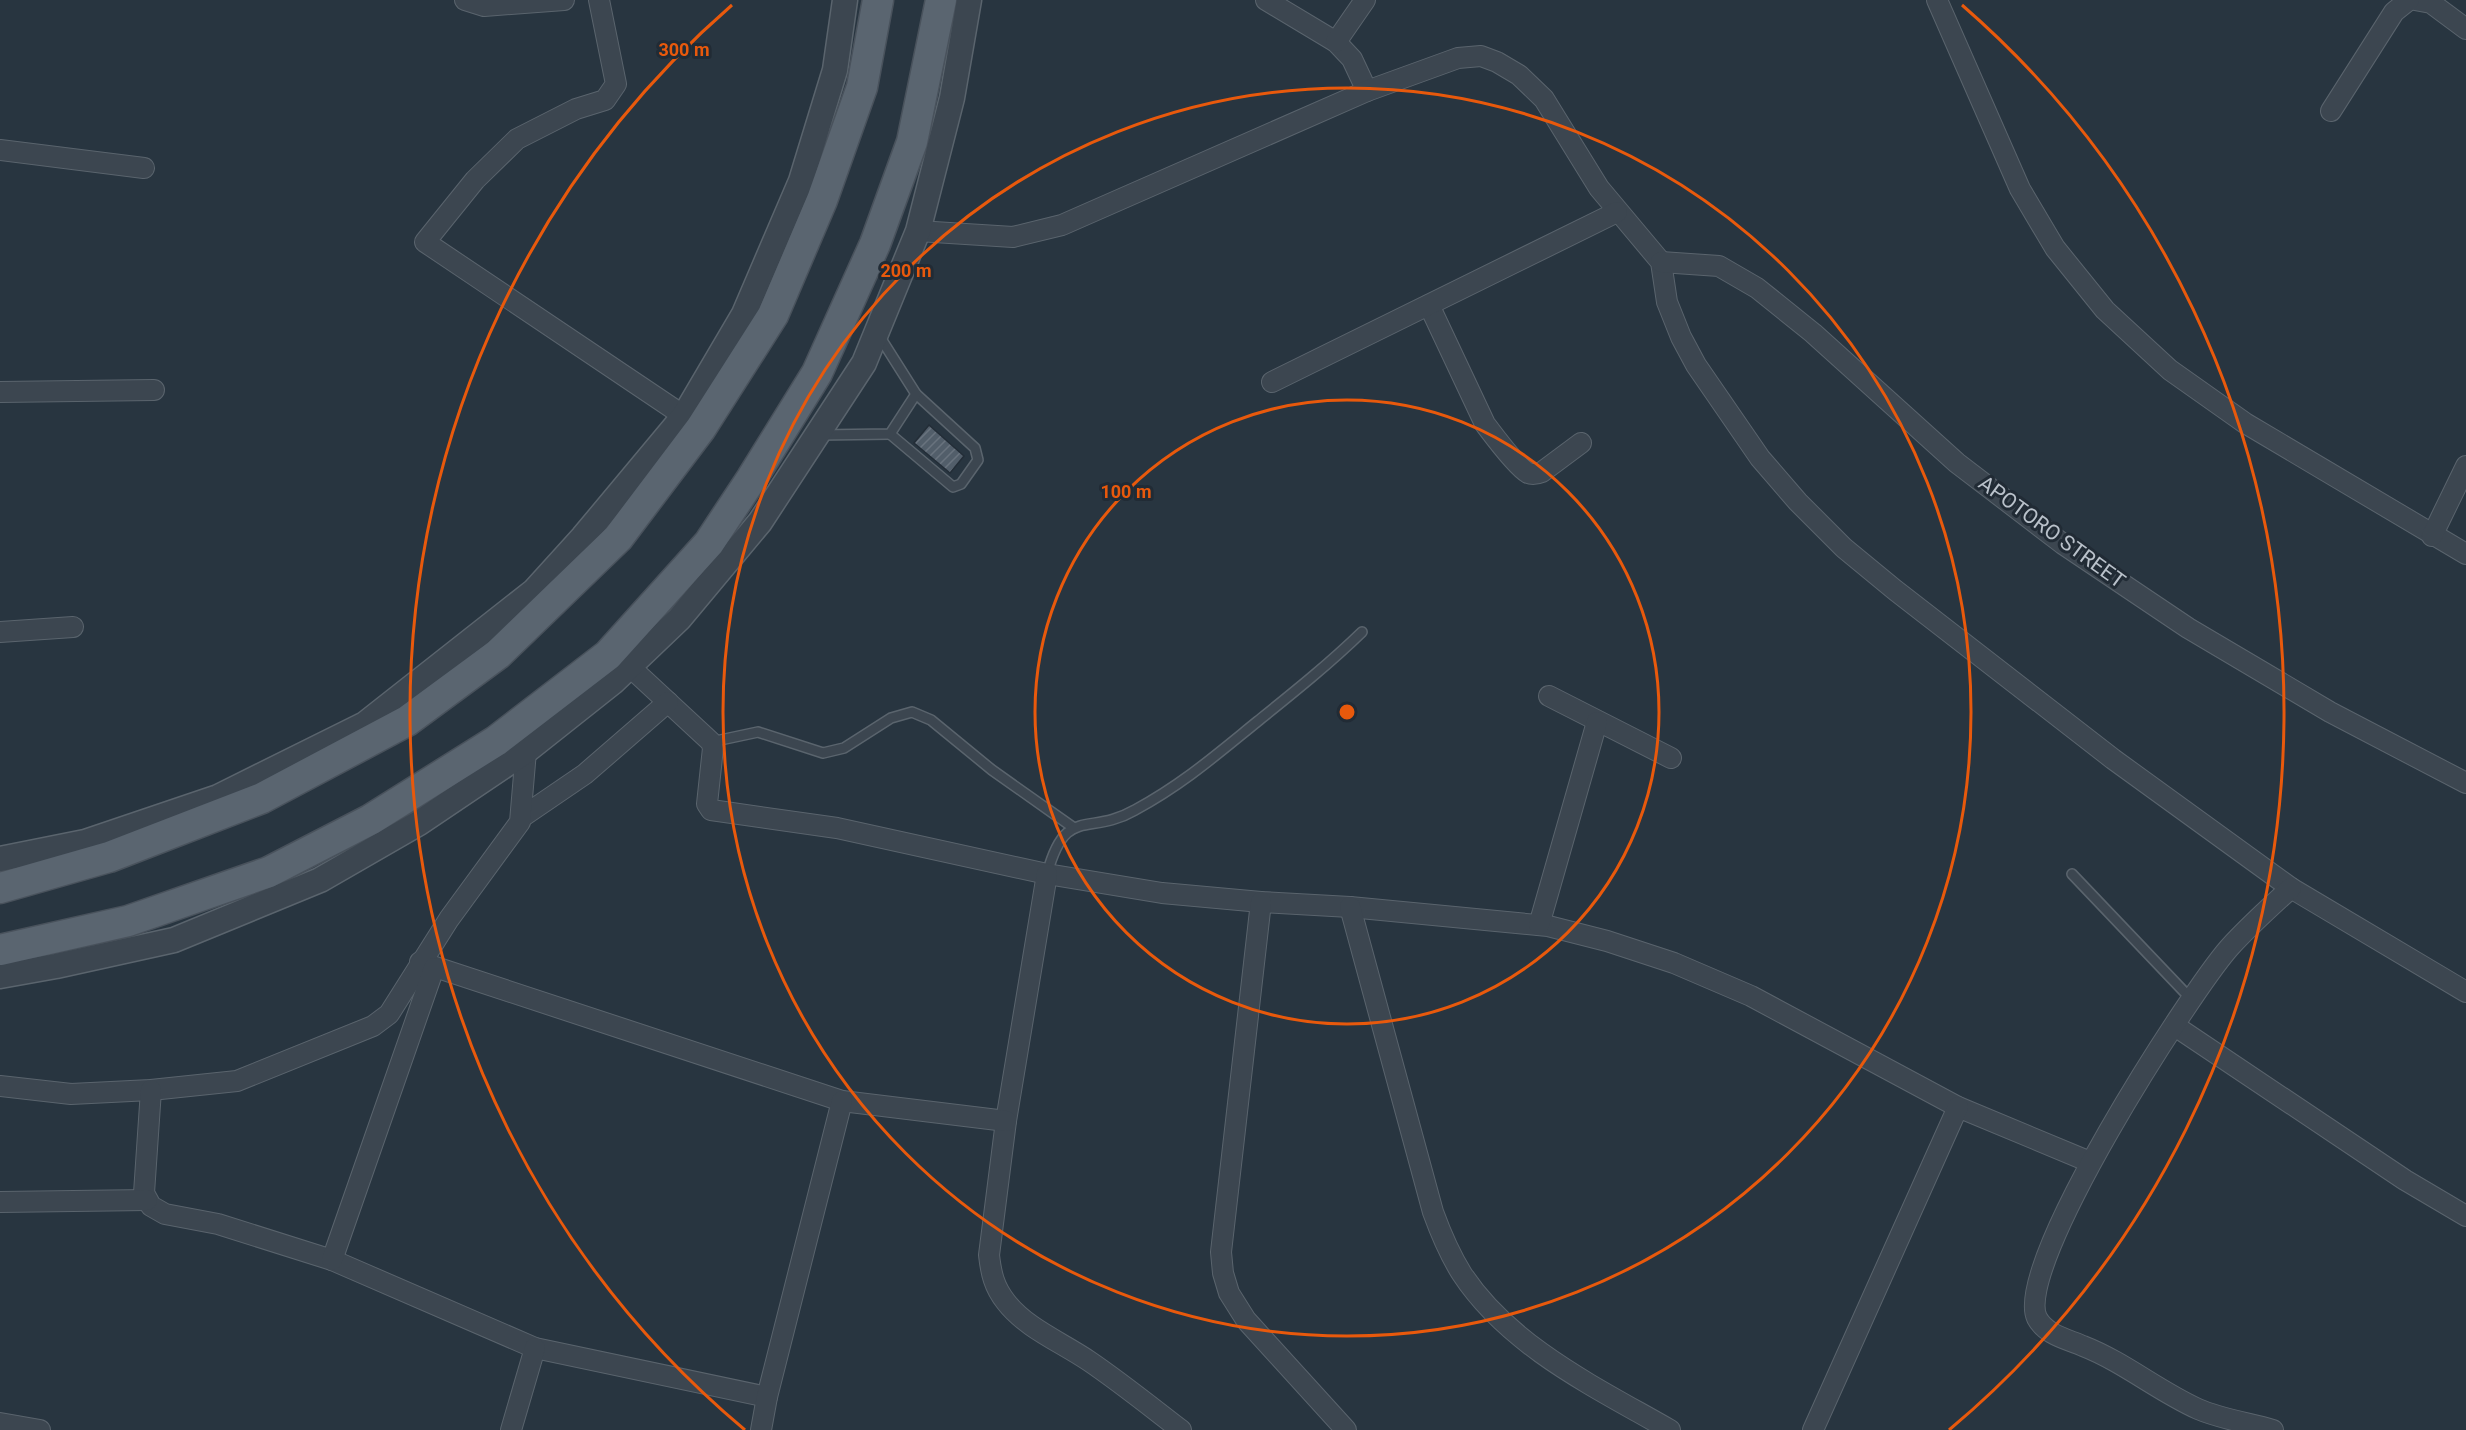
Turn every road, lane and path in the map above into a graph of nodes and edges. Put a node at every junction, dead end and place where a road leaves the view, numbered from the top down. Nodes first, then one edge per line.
1 (465, 0) edge
2 (564, 0) edge
3 (599, 0) edge
4 (845, 0) edge
5 (878, 0) edge
6 (942, 0) edge
7 (969, 0) edge
8 (1266, 0) edge
9 (1365, 0) edge
10 (2409, 0) edge
11 (2415, 0) edge
12 (1939, 1) edge
13 (2466, 29) edge
14 (1336, 42) junction
15 (1367, 91) junction
16 (2331, 111) dead end
17 (0, 150) edge
18 (144, 168) dead end
19 (1617, 212) junction
20 (918, 231) junction
21 (1661, 262) junction
22 (1429, 305) junction
23 (877, 332) junction
24 (1272, 382) dead end
25 (154, 390) dead end
26 (0, 392) edge
27 (916, 394) junction
28 (684, 416) junction
29 (817, 435) junction
30 (890, 435) junction
31 (1581, 443) dead end
32 (2466, 466) edge
33 (2432, 536) junction
34 (2466, 554) edge
35 (72, 627) dead end
36 (0, 632) edge
37 (1362, 632) dead end
38 (629, 666) junction
39 (1549, 696) dead end
40 (668, 702) junction
41 (1597, 722) junction
42 (711, 742) junction
43 (526, 751) junction
44 (1671, 758) dead end
45 (2466, 783) edge
46 (522, 817) junction
47 (1074, 828) junction
48 (0, 859) edge
49 (2072, 873) dead end
50 (1047, 874) junction
51 (0, 888) edge
52 (2290, 888) junction
53 (1261, 902) junction
54 (1350, 907) junction
55 (1539, 925) junction
56 (0, 950) edge
57 (427, 965) junction
58 (0, 976) edge
59 (2466, 992) edge
60 (2192, 1000) junction
61 (2175, 1026) junction
62 (0, 1086) edge
63 (151, 1090) junction
64 (843, 1101) junction
65 (1958, 1107) junction
66 (1006, 1121) junction
67 (2090, 1162) junction
68 (147, 1200) junction
69 (0, 1202) edge
70 (2466, 1216) edge
71 (333, 1260) junction
72 (535, 1348) junction
73 (767, 1397) junction
74 (0, 1423) edge
75 (40, 1430) edge
76 (511, 1430) edge
77 (761, 1430) edge
78 (1181, 1430) edge
79 (1346, 1430) edge
80 (1670, 1430) edge
81 (1813, 1430) edge
82 (2273, 1430) edge

1 - 2 street
3 - 28 street
4 - 28 street
5 - 51 main road
6 - 56 main road
7 - 20 street
8 - 14 street
9 - 14 street
10 - 16 street
11 - 13 street
12 - 33 street
14 - 15 street
15 - 19 street
15 - 20 street
17 - 18 street
19 - 21 street
19 - 22 street
20 - 23 street
21 - 45 street, APOTORO STREET
21 - 52 street
22 - 24 street
22 - 31 street
23 - 27 lane
23 - 29 street
25 - 26 street
27 - 30 lane
27 - 30 lane
28 - 48 street
29 - 30 lane
29 - 38 street
32 - 33 street
33 - 34 street
35 - 36 street
37 - 47 lane
38 - 40 street
38 - 43 street
39 - 41 street
40 - 42 street
40 - 46 street
41 - 44 street
41 - 55 street
42 - 47 lane
42 - 50 street
43 - 46 street
43 - 58 street
46 - 57 street
47 - 50 lane
49 - 60 lane
50 - 53 street
50 - 66 street
52 - 59 street
52 - 60 street
53 - 54 street
53 - 79 street
54 - 55 street
54 - 80 street
55 - 65 street
57 - 63 street
57 - 64 street
57 - 71 street
60 - 61 street
61 - 67 street
61 - 70 street
62 - 63 street
63 - 68 street
64 - 66 street
64 - 73 street
65 - 67 street
65 - 81 street
66 - 78 street
67 - 82 street
68 - 69 street
68 - 71 street
71 - 72 street
72 - 73 street
72 - 76 street
73 - 77 street
74 - 75 street

